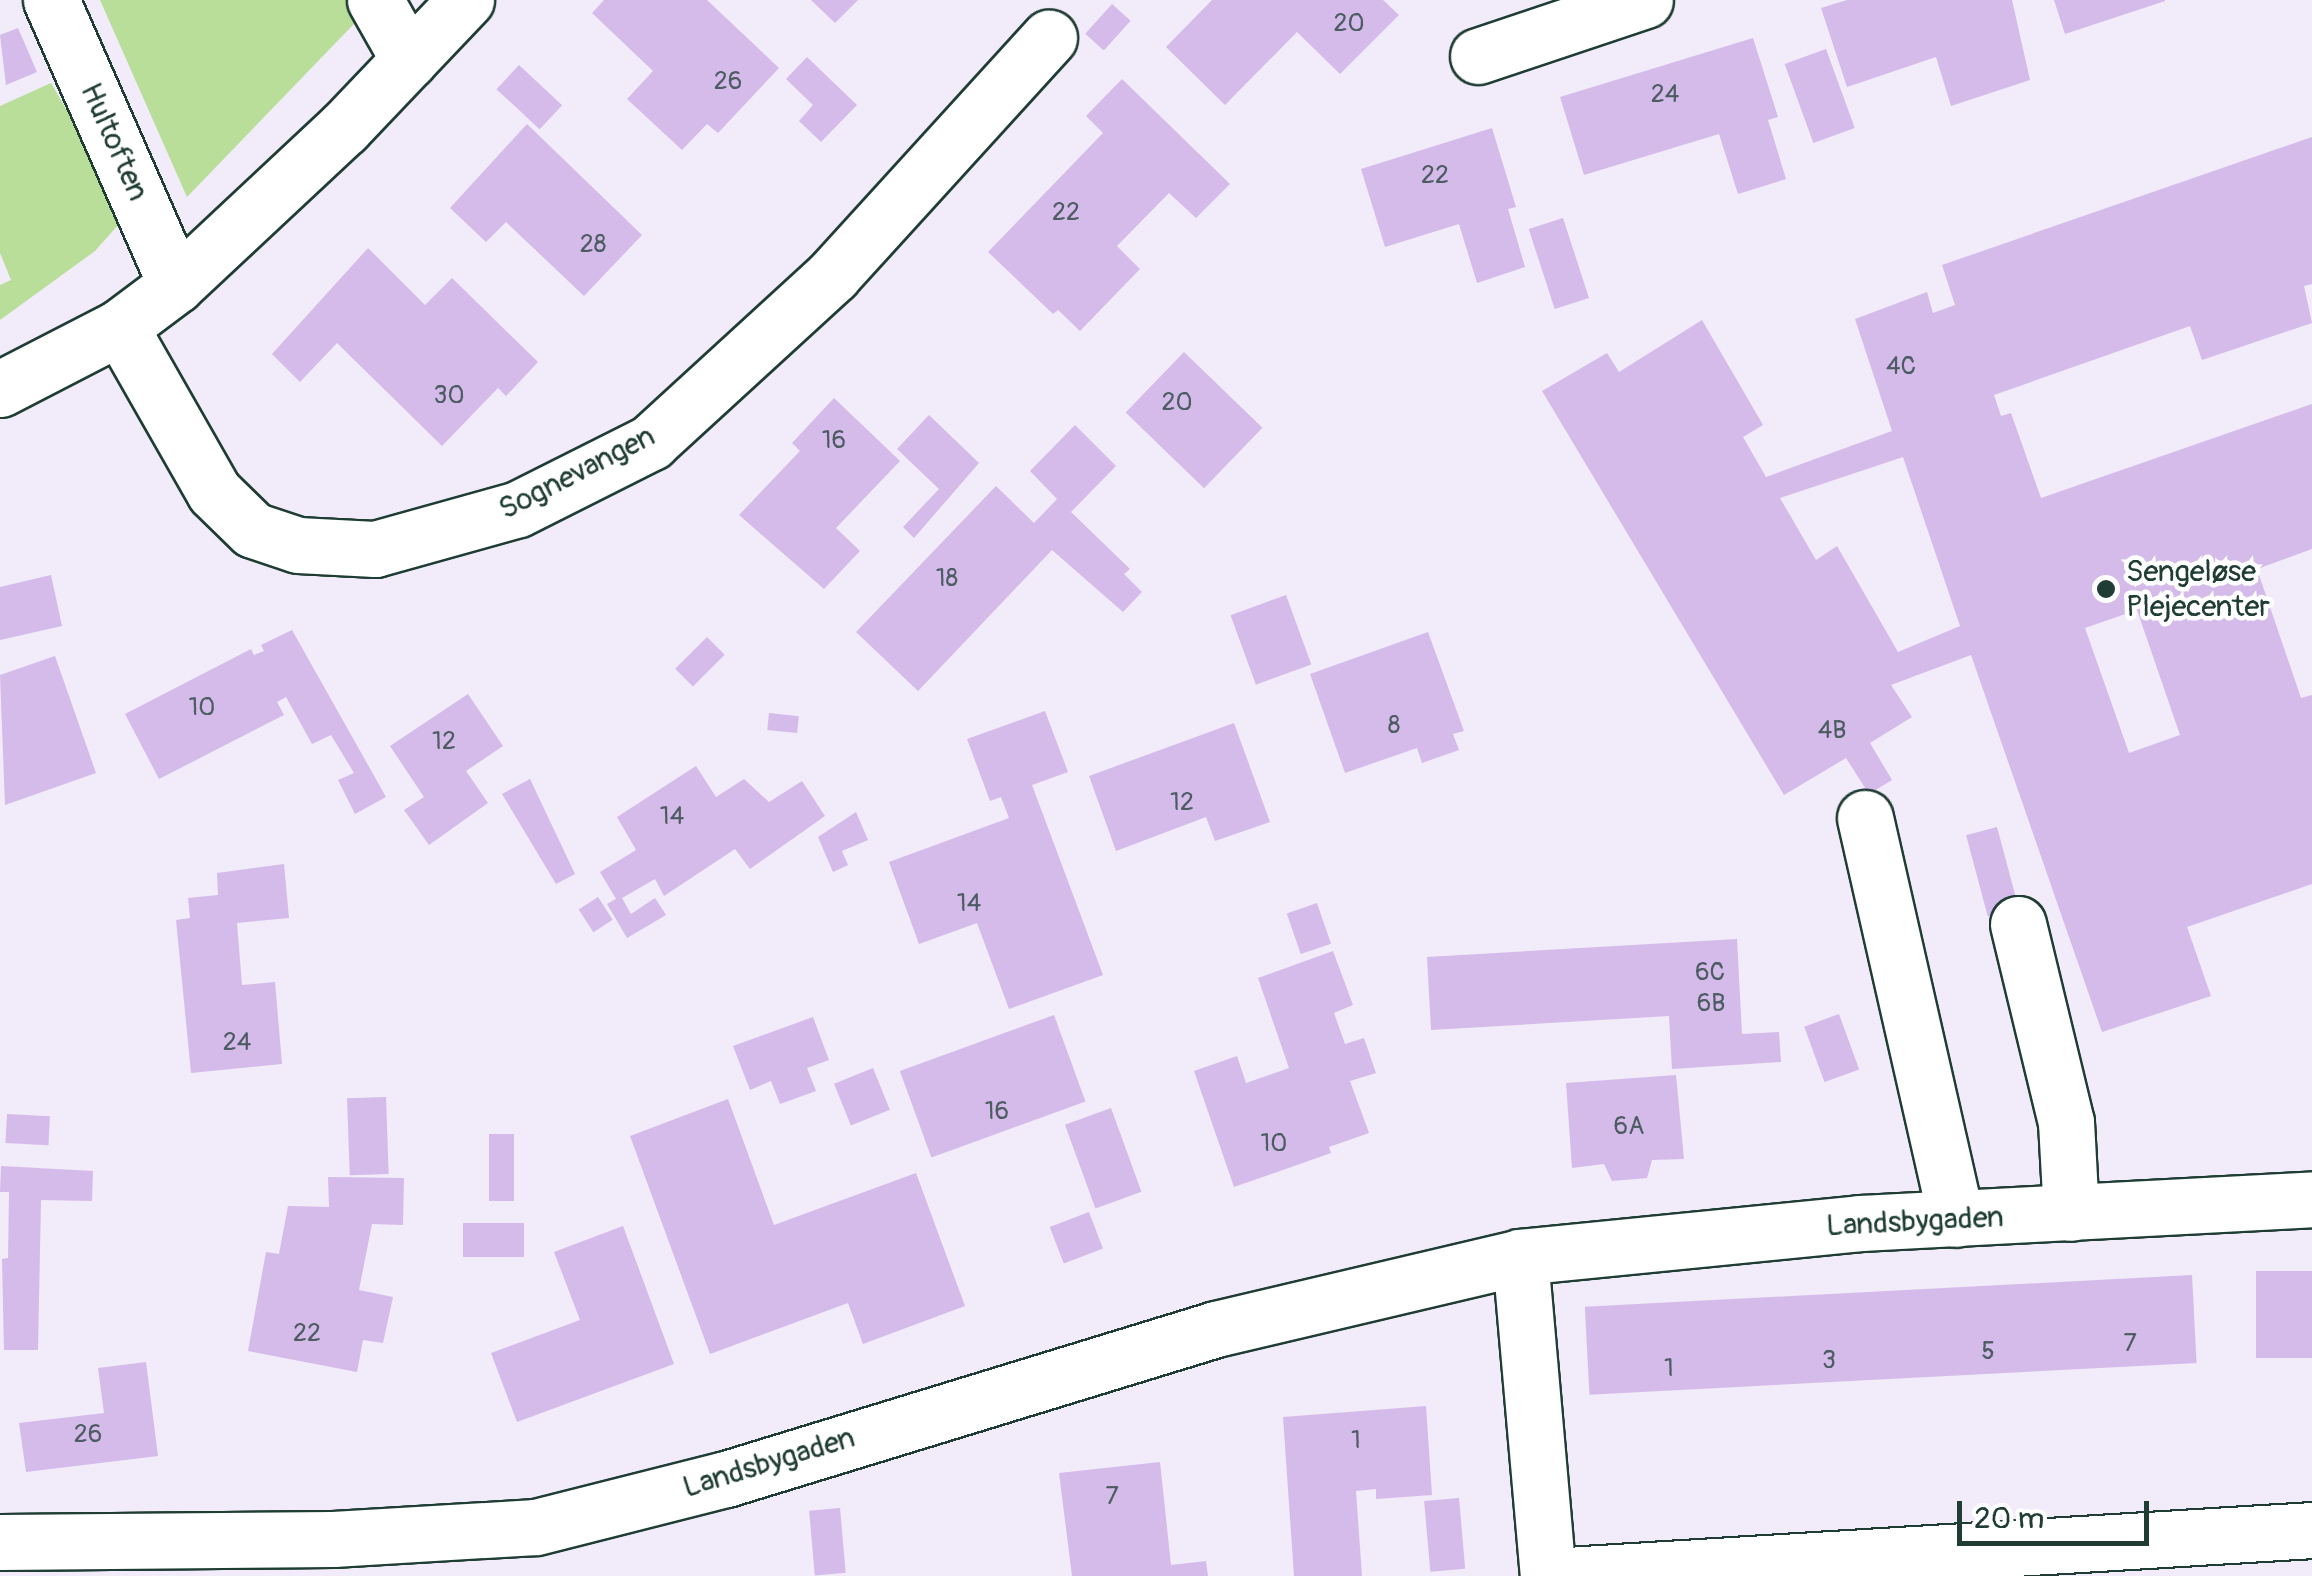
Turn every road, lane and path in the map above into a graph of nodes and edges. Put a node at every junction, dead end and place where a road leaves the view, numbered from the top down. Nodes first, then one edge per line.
1 (51, 0) edge
2 (375, 0) edge
3 (466, 0) edge
4 (1646, 0) edge
5 (1050, 38) dead end
6 (1478, 56) dead end
7 (409, 60) junction
8 (176, 284) junction
9 (120, 327) junction
10 (0, 389) edge
11 (1865, 818) dead end
12 (2018, 924) dead end
13 (2312, 1199) edge
14 (2071, 1213) junction
15 (1956, 1219) junction
16 (1520, 1258) junction
17 (2312, 1530) edge
18 (0, 1542) edge
19 (2185, 1557) edge
20 (1549, 1576) edge

1 - 8 street, Hultoften
2 - 7 street
3 - 7 street
4 - 6 street
5 - 9 street, Sognevangen
7 - 8 street
8 - 9 street
9 - 10 street
11 - 15 street
12 - 14 street
13 - 14 street, Landsbygaden
14 - 15 street, Landsbygaden
15 - 16 street, Landsbygaden
16 - 18 street, Landsbygaden
16 - 20 street
17 - 19 street
19 - 20 street

